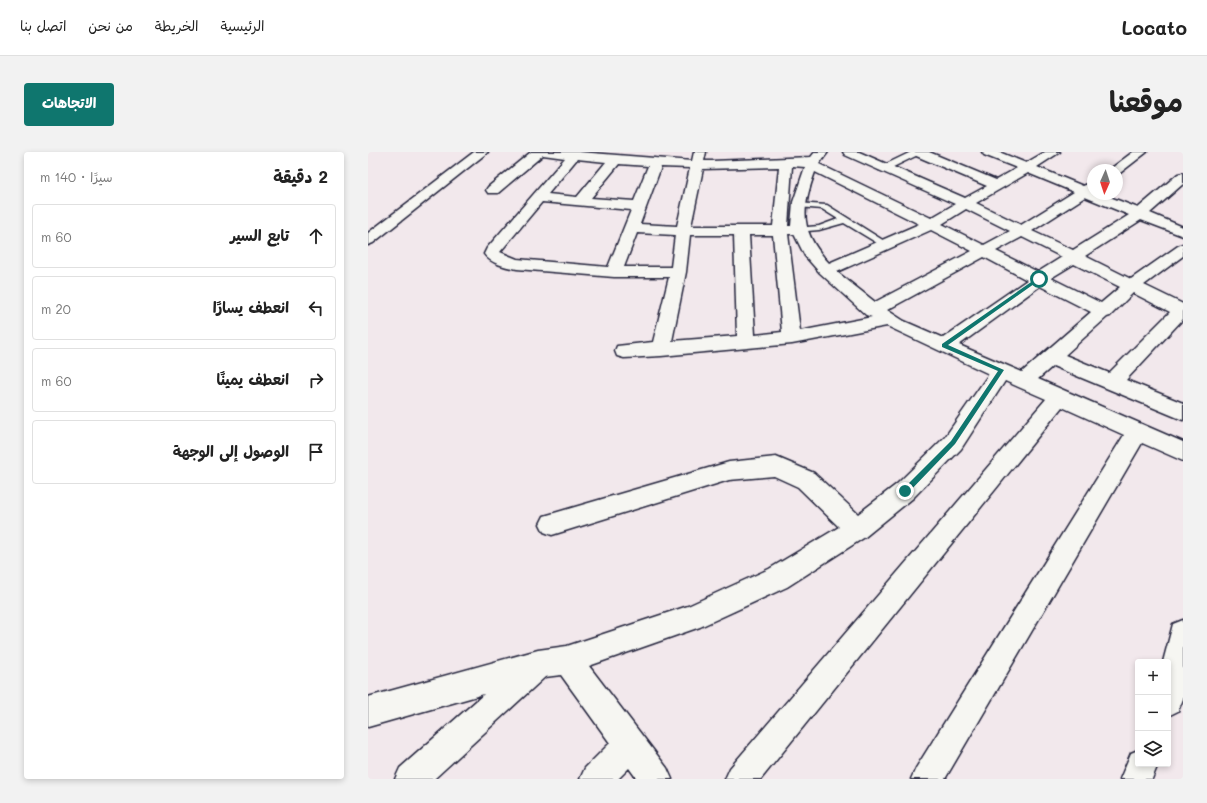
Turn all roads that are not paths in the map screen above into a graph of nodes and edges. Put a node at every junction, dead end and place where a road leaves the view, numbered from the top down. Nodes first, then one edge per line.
1 (482, 152) edge
2 (540, 152) edge
3 (547, 152) edge
4 (746, 152) edge
5 (849, 152) edge
6 (918, 152) edge
7 (988, 152) edge
8 (1054, 152) edge
9 (1141, 152) edge
10 (574, 155) junction
11 (616, 159) junction
12 (699, 159) edge
13 (815, 159) edge
14 (656, 163) junction
15 (786, 164) junction
16 (1123, 164) edge
17 (746, 166) junction
18 (883, 168) junction
19 (1026, 168) junction
20 (1183, 177) edge
21 (996, 185) junction
22 (1087, 187) edge
23 (1087, 189) edge
24 (493, 190) dead end
25 (537, 197) junction
26 (1113, 200) edge
27 (581, 201) junction
28 (966, 204) junction
29 (798, 205) junction
30 (639, 206) junction
31 (1140, 214) junction
32 (842, 219) junction
33 (931, 224) junction
34 (630, 228) junction
35 (799, 230) junction
36 (683, 231) junction
37 (741, 231) junction
38 (780, 231) junction
39 (1022, 231) junction
40 (1183, 232) edge
41 (368, 240) edge
42 (885, 244) junction
43 (1183, 249) edge
44 (982, 251) junction
45 (1074, 257) junction
46 (827, 270) junction
47 (614, 272) junction
48 (678, 272) junction
49 (1039, 279) junction
50 (1131, 286) junction
51 (1182, 310) edge
52 (872, 311) junction
53 (1104, 312) junction
54 (888, 320) junction
55 (792, 338) junction
56 (746, 342) junction
57 (944, 346) junction
58 (661, 349) junction
59 (624, 352) dead end
60 (1051, 357) junction
61 (1002, 370) junction
62 (1025, 380) junction
63 (1112, 382) junction
64 (1060, 396) junction
65 (1183, 412) edge
66 (1138, 431) junction
67 (1183, 452) edge
68 (552, 524) dead end
69 (857, 529) junction
70 (1183, 634) edge
71 (567, 660) junction
72 (538, 664) junction
73 (1169, 695) edge
74 (368, 712) edge
75 (631, 744) junction
76 (1141, 767) edge
77 (411, 779) edge
78 (596, 779) edge
79 (656, 779) edge
80 (741, 779) edge
81 (928, 779) edge
82 (1136, 779) edge

1 - 41 street
2 - 24 street
3 - 10 street
4 - 17 street
5 - 18 street
6 - 18 street
6 - 21 street
7 - 19 street
8 - 19 street
9 - 16 street
10 - 11 street
10 - 25 street
11 - 14 street
11 - 27 street
12 - 14 street
12 - 17 street
12 - 36 street
13 - 15 street
13 - 29 street
13 - 33 street
14 - 30 street
15 - 17 street
15 - 38 street
18 - 28 street
19 - 21 street
19 - 22 street
20 - 31 street
21 - 28 street
23 - 39 street
25 - 27 street
25 - 47 street
26 - 31 street
27 - 30 street
28 - 33 street
28 - 39 street
29 - 32 lane
29 - 35 street
30 - 34 street
31 - 40 street
31 - 45 street
32 - 35 lane
32 - 42 lane
33 - 42 street
33 - 44 street
34 - 36 street
34 - 47 street
35 - 38 street
35 - 46 street
36 - 37 street
36 - 48 street
37 - 38 street
37 - 56 street
38 - 55 street
39 - 44 street
39 - 45 street
42 - 46 street
43 - 50 street
44 - 49 street
44 - 52 street
45 - 49 street
45 - 50 street
46 - 52 street
47 - 48 street
48 - 58 street
49 - 53 street
49 - 57 street
50 - 51 street
50 - 53 street
51 - 63 street
52 - 54 street
53 - 60 street
54 - 55 street
54 - 57 street
55 - 56 street
56 - 58 street
57 - 61 street
58 - 59 street
60 - 62 street
60 - 63 street
61 - 62 street
61 - 69 street
62 - 64 street
63 - 65 street
64 - 66 street
64 - 80 street
66 - 67 street
66 - 81 street
68 - 69 street
69 - 71 street
70 - 73 street
71 - 72 street
71 - 75 street
72 - 74 street
72 - 77 street
75 - 78 street
75 - 79 street
76 - 82 street

